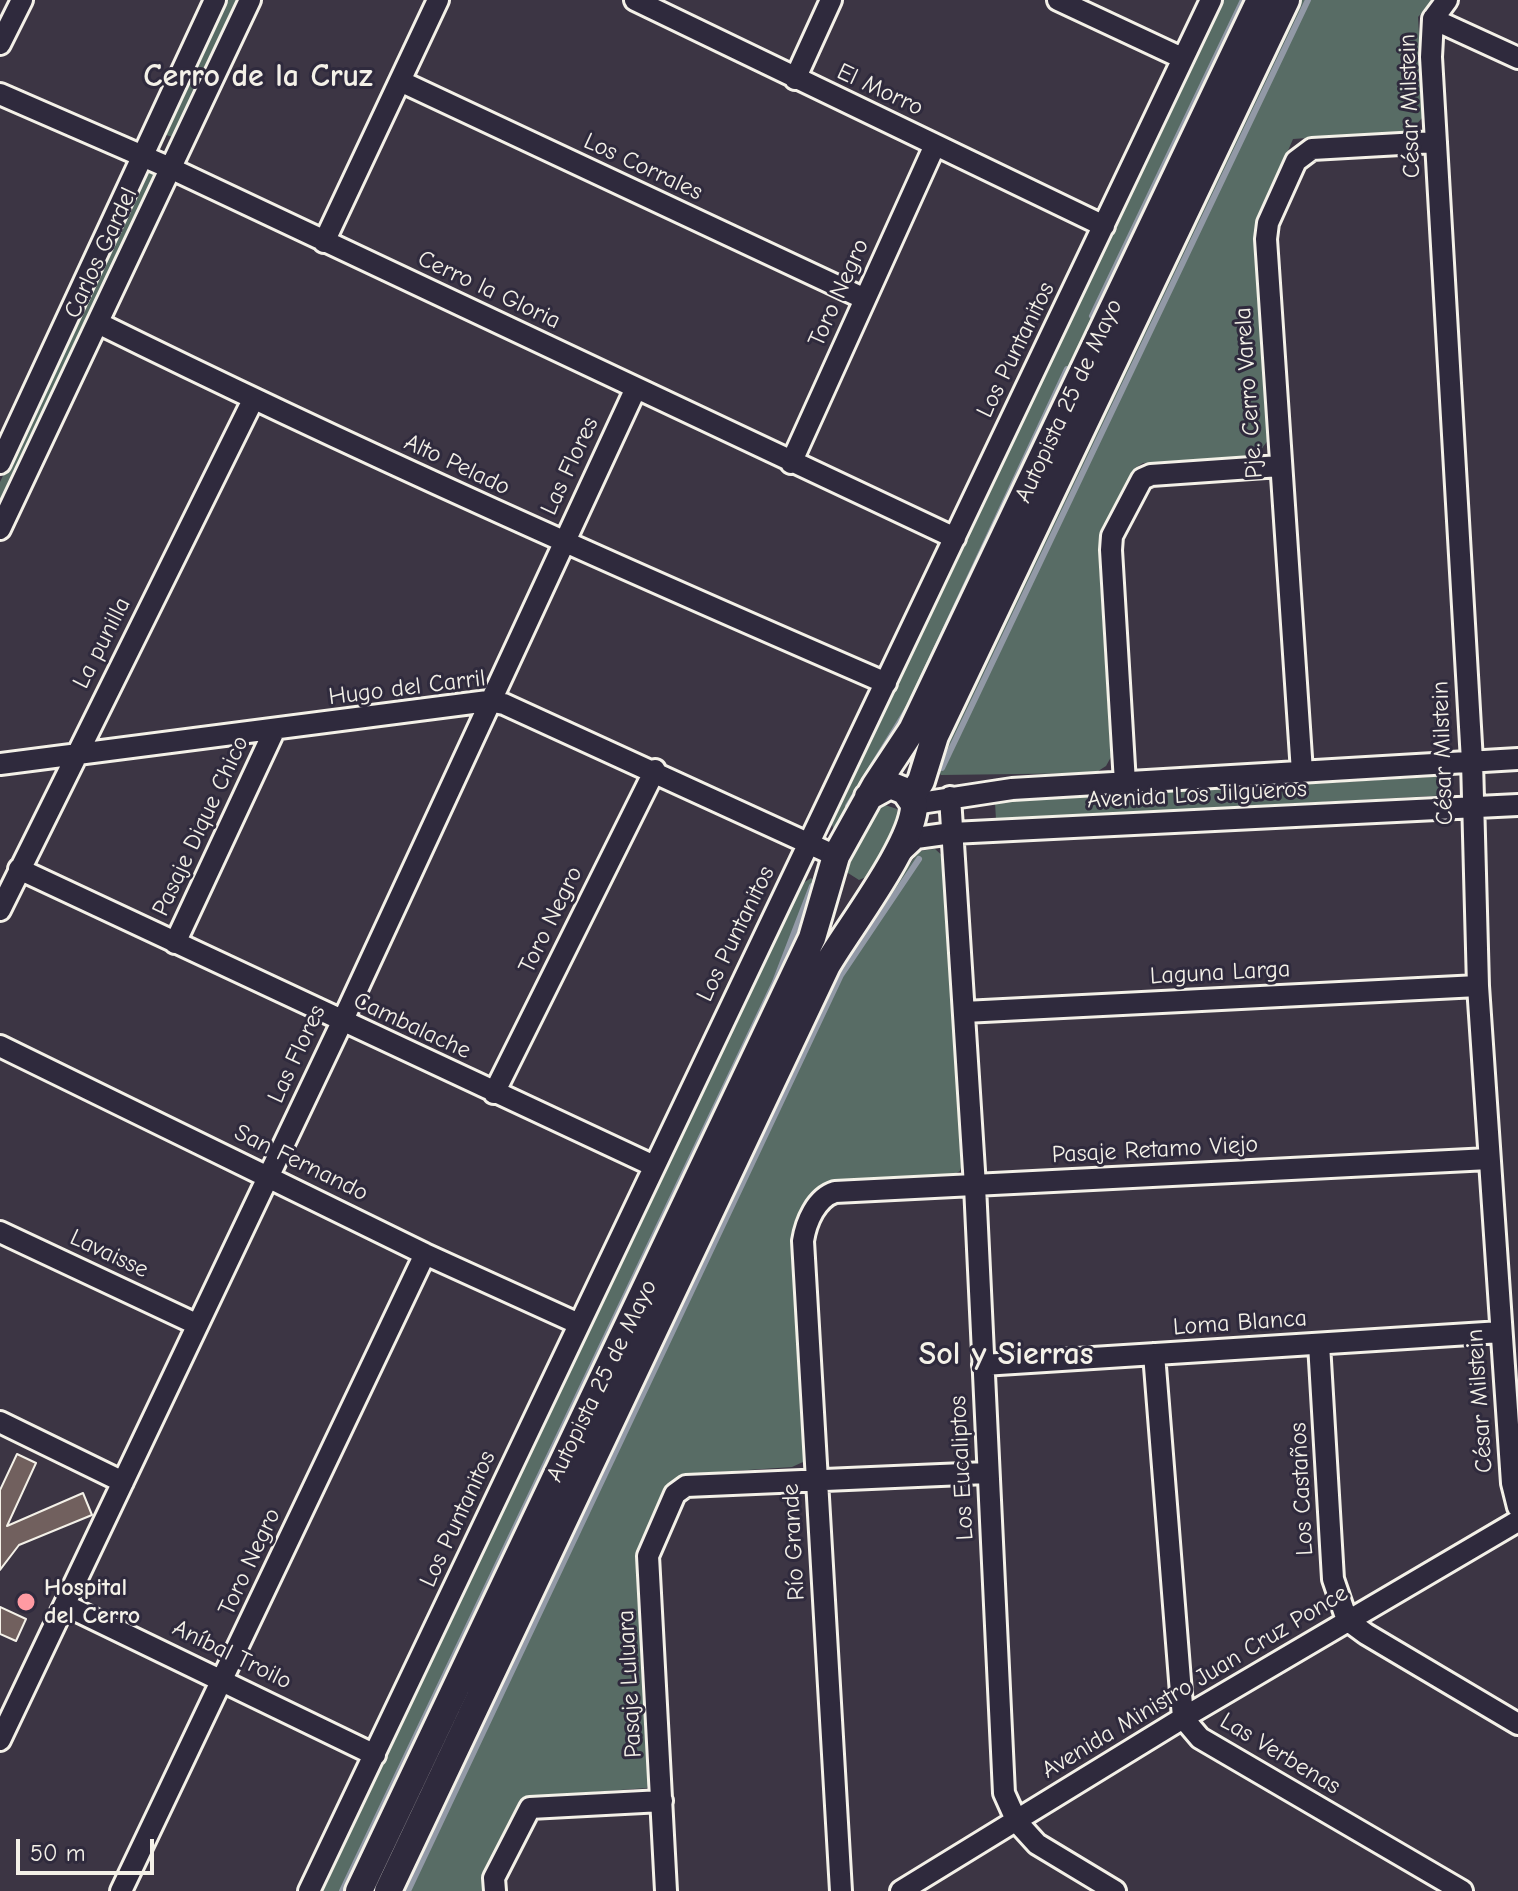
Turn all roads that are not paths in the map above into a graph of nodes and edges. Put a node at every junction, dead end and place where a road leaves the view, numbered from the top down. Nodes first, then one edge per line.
1 (22, 0) edge
2 (215, 0) edge
3 (250, 0) edge
4 (438, 0) edge
5 (635, 0) edge
6 (831, 0) edge
7 (1058, 0) edge
8 (1211, 0) edge
9 (1260, 0) edge
10 (1286, 0) edge
11 (1447, 0) edge
12 (1433, 19) junction
13 (0, 44) edge
14 (1182, 58) junction
15 (1518, 58) edge
16 (795, 79) junction
17 (400, 81) junction
18 (0, 94) edge
19 (1436, 142) junction
20 (935, 145) junction
21 (141, 155) junction
22 (170, 168) junction
23 (1104, 226) junction
24 (324, 242) junction
25 (865, 299) junction
26 (98, 323) junction
27 (636, 388) junction
28 (253, 400) junction
29 (0, 463) edge
30 (791, 463) junction
31 (1280, 466) junction
32 (0, 529) edge
33 (955, 538) junction
34 (562, 543) junction
35 (886, 683) junction
36 (488, 701) junction
37 (274, 731) junction
38 (76, 755) junction
39 (1518, 759) edge
40 (1472, 761) junction
41 (0, 764) edge
42 (655, 770) junction
43 (1302, 772) junction
44 (1125, 783) junction
45 (868, 797) junction
46 (950, 797) junction
47 (912, 800) junction
48 (1518, 805) edge
49 (1471, 807) junction
50 (952, 833) junction
51 (808, 844) junction
52 (835, 862) junction
53 (19, 869) junction
54 (884, 876) junction
55 (0, 910) edge
56 (175, 943) junction
57 (1478, 986) junction
58 (964, 1012) junction
59 (342, 1022) junction
60 (0, 1046) edge
61 (494, 1093) junction
62 (1489, 1159) junction
63 (654, 1166) junction
64 (269, 1175) junction
65 (975, 1186) junction
66 (825, 1195) joint
67 (0, 1232) edge
68 (425, 1254) junction
69 (196, 1324) junction
70 (579, 1324) junction
71 (1501, 1332) junction
72 (1319, 1344) junction
73 (1154, 1354) junction
74 (983, 1365) junction
75 (0, 1422) edge
76 (987, 1473) junction
77 (817, 1479) junction
78 (123, 1482) junction
79 (1518, 1507) edge
80 (1518, 1521) edge
81 (65, 1605) junction
82 (1347, 1620) junction
83 (223, 1679) junction
84 (1183, 1718) junction
85 (1518, 1724) edge
86 (0, 1740) edge
87 (375, 1755) junction
88 (662, 1801) junction
89 (1017, 1822) junction
90 (121, 1891) edge
91 (309, 1891) edge
92 (359, 1891) edge
93 (388, 1891) edge
94 (495, 1891) edge
95 (666, 1891) edge
96 (841, 1891) edge
97 (901, 1891) edge
98 (1115, 1891) edge
99 (1462, 1891) edge

1 - 13 street
2 - 21 street, Carlos Gardel
3 - 22 street, Carlos Gardel
4 - 17 street
5 - 16 street, El Morro
6 - 16 street
7 - 14 street
8 - 14 street, Los Puntanitos
9 - 45 main road, Autopista 25 de Mayo
10 - 47 main road, Autopista 25 de Mayo
11 - 12 street, César Milstein
12 - 15 street
12 - 19 street, César Milstein
14 - 23 street, Los Puntanitos
16 - 20 street, El Morro
17 - 24 street
17 - 25 street, Los Corrales
18 - 21 street, Cerro la Gloria
19 - 31 street, Pje. Cerro Varela
19 - 40 street, César Milstein
20 - 23 street, El Morro
20 - 25 street, Toro Negro
21 - 22 street, Cerro la Gloria
21 - 29 street, Carlos Gardel
22 - 24 street, Cerro la Gloria
22 - 26 street, Carlos Gardel
23 - 33 street, Los Puntanitos
24 - 27 street, Cerro la Gloria
25 - 30 street, Toro Negro
26 - 28 street, Alto Pelado
26 - 32 street, Carlos Gardel
27 - 30 street, Cerro la Gloria
27 - 34 street, Las Flores
28 - 34 street, Alto Pelado
28 - 38 street, La punilla
30 - 33 street, Cerro la Gloria
31 - 43 street, Pje. Cerro Varela
31 - 44 street
33 - 35 street, Los Puntanitos
34 - 35 street, Alto Pelado
34 - 36 street, Las Flores
35 - 51 street, Los Puntanitos
36 - 37 street, Hugo del Carril
36 - 42 street, Hugo del Carril
36 - 59 street, Las Flores
37 - 38 street, Hugo del Carril
37 - 56 street, Pasaje Dique Chico
38 - 41 street, Hugo del Carril
38 - 53 street, La punilla
39 - 40 street, Avenida Los Jilgueros
40 - 43 street, Avenida Los Jilgueros
40 - 49 street, César Milstein
42 - 51 street, Hugo del Carril
42 - 61 street, Toro Negro
43 - 44 street, Avenida Los Jilgueros
44 - 46 street, Avenida Los Jilgueros
45 - 47 main road
45 - 52 main road, Autopista 25 de Mayo
46 - 47 street, Avenida Los Jilgueros
46 - 50 street, Los Eucaliptos
47 - 54 main road, Autopista 25 de Mayo
48 - 49 street, Avenida Los Jilgueros
49 - 50 street, Avenida Los Jilgueros
49 - 57 street, César Milstein
50 - 54 street, Avenida Los Jilgueros
50 - 58 street, Los Eucaliptos
51 - 52 street, Hugo del Carril
51 - 63 street, Los Puntanitos
52 - 54 main road
52 - 92 main road, Autopista 25 de Mayo
53 - 55 street, La punilla
53 - 56 street, Cambalache
54 - 93 main road, Autopista 25 de Mayo
56 - 59 street, Cambalache
57 - 58 street, Laguna Larga
57 - 62 street, César Milstein
58 - 65 street, Los Eucaliptos
59 - 61 street, Cambalache
59 - 64 street, Las Flores
60 - 64 street, San Fernando
61 - 63 street, Cambalache
62 - 65 street, Pasaje Retamo Viejo
62 - 71 street, César Milstein
63 - 70 street, Los Puntanitos
64 - 68 street, San Fernando
64 - 69 street, Las Flores
65 - 66 street, Pasaje Retamo Viejo
65 - 74 street, Los Eucaliptos
66 - 77 street, Río Grande
67 - 69 street, Lavaisse
68 - 70 street, San Fernando
68 - 83 street, Toro Negro
69 - 78 street, Las Flores
70 - 87 street, Los Puntanitos
71 - 72 street, Loma Blanca
71 - 79 street, César Milstein
72 - 73 street, Loma Blanca
72 - 82 street, Los Castaños
73 - 74 street, Loma Blanca
73 - 84 street, Las Verbenas
74 - 76 street, Los Eucaliptos
75 - 78 street
76 - 77 street
76 - 89 street, Los Eucaliptos
77 - 88 street, Pasaje Luluara
77 - 96 street, Río Grande
78 - 81 street, Las Flores
80 - 82 street, Avenida Ministro Juan Cruz Ponce
81 - 83 street, Aníbal Troilo
81 - 86 street, Las Flores
82 - 84 street, Avenida Ministro Juan Cruz Ponce
82 - 85 street
83 - 87 street, Aníbal Troilo
83 - 90 street, Toro Negro
84 - 89 street, Avenida Ministro Juan Cruz Ponce
84 - 99 street, Las Verbenas
87 - 91 street, Los Puntanitos
88 - 94 street
88 - 95 street, Pasaje Luluara
89 - 97 street, Avenida Ministro Juan Cruz Ponce
89 - 98 street, Los Eucaliptos

